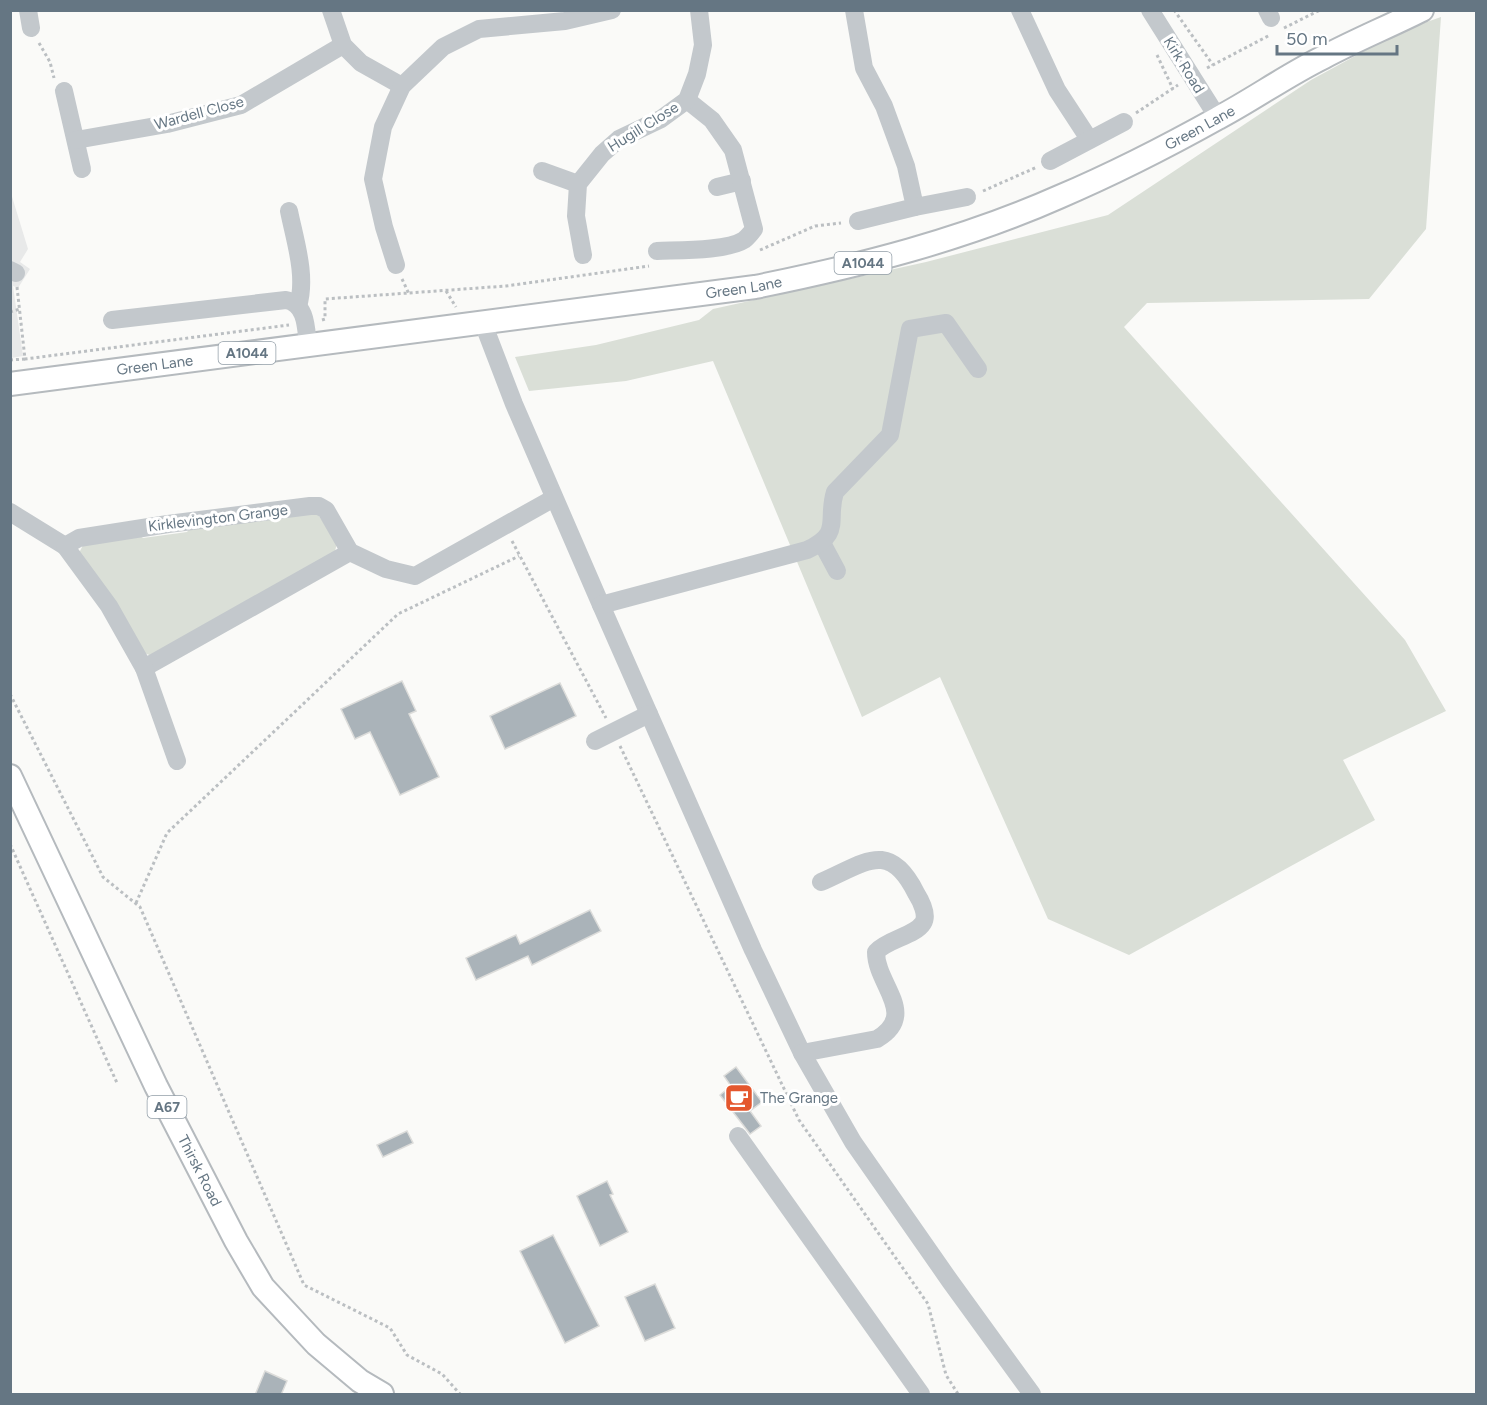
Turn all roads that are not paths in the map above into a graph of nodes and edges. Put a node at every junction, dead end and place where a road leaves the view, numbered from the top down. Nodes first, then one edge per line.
1 (331, 10) edge
2 (612, 10) edge
3 (699, 10) edge
4 (854, 10) edge
5 (1020, 10) edge
6 (1150, 10) edge
7 (1422, 10) edge
8 (343, 45) junction
9 (402, 86) junction
10 (64, 91) road end
11 (687, 100) junction
12 (1218, 118) junction
13 (1124, 122) road end
14 (1089, 139) junction
15 (76, 140) junction
16 (1050, 161) road end
17 (82, 169) dead end
18 (542, 171) dead end
19 (741, 181) junction
20 (578, 184) junction
21 (717, 187) dead end
22 (967, 198) road end
23 (915, 207) junction
24 (289, 211) dead end
25 (858, 221) road end
26 (373, 252) dead end
27 (583, 255) dead end
28 (656, 258) road end
29 (301, 314) junction
30 (112, 320) dead end
31 (483, 323) junction
32 (308, 345) junction
33 (978, 369) dead end
34 (10, 384) edge
35 (554, 498) junction
36 (10, 512) edge
37 (822, 543) junction
38 (65, 546) junction
39 (350, 552) junction
40 (837, 571) dead end
41 (601, 605) junction
42 (144, 668) junction
43 (650, 714) junction
44 (595, 741) dead end
45 (177, 761) dead end
46 (10, 776) edge
47 (821, 882) dead end
48 (802, 1053) junction
49 (738, 1136) dead end
50 (382, 1395) edge
51 (921, 1395) edge
52 (1032, 1395) edge

1 - 8 street
2 - 9 street
3 - 11 street, Hugill Close
4 - 23 street
5 - 14 street
6 - 12 street, Kirk Road
7 - 12 main road, Green Lane / A1044
8 - 9 street
8 - 15 street, Wardell Close
9 - 26 street
10 - 15 street
11 - 19 street, Hugill Close
11 - 20 street, Hugill Close
12 - 31 main road, Green Lane / A1044
13 - 14 street
14 - 16 street
15 - 17 street
18 - 20 street
19 - 21 street
19 - 28 street, Hugill Close
20 - 27 street
22 - 23 street
23 - 25 street
24 - 29 street
29 - 30 street
29 - 32 street
31 - 32 main road, Green Lane / A1044
31 - 35 street
32 - 34 main road, Green Lane / A1044
33 - 37 street
35 - 39 street
35 - 41 street
36 - 38 street
37 - 40 street
37 - 41 street
38 - 39 street, Kirklevington Grange
38 - 42 street
39 - 42 street
41 - 43 street
42 - 45 street
43 - 44 street
43 - 48 street
46 - 50 main road, Thirsk Road / A67
47 - 48 street
48 - 52 street
49 - 51 street

